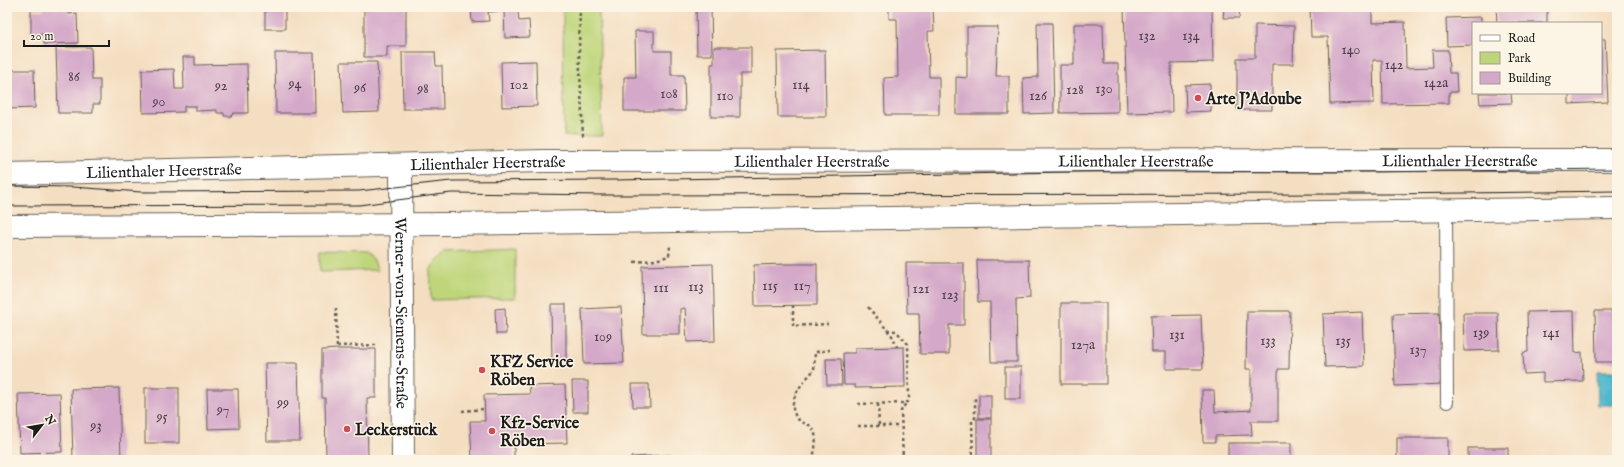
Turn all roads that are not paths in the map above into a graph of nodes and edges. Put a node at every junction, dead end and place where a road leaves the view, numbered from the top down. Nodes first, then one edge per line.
1 (1617, 160) edge
2 (401, 166) junction
3 (7, 174) edge
4 (1617, 208) edge
5 (1446, 210) junction
6 (402, 224) junction
7 (7, 226) edge
8 (1447, 402) dead end
9 (404, 460) edge

1 - 2 main road, Lilienthaler Heerstraße
2 - 3 main road, Lilienthaler Heerstraße
2 - 6 main road, Werner-von-Siemens-Straße
4 - 5 main road
5 - 6 main road
5 - 8 lane
6 - 7 main road
6 - 9 main road, Werner-von-Siemens-Straße

